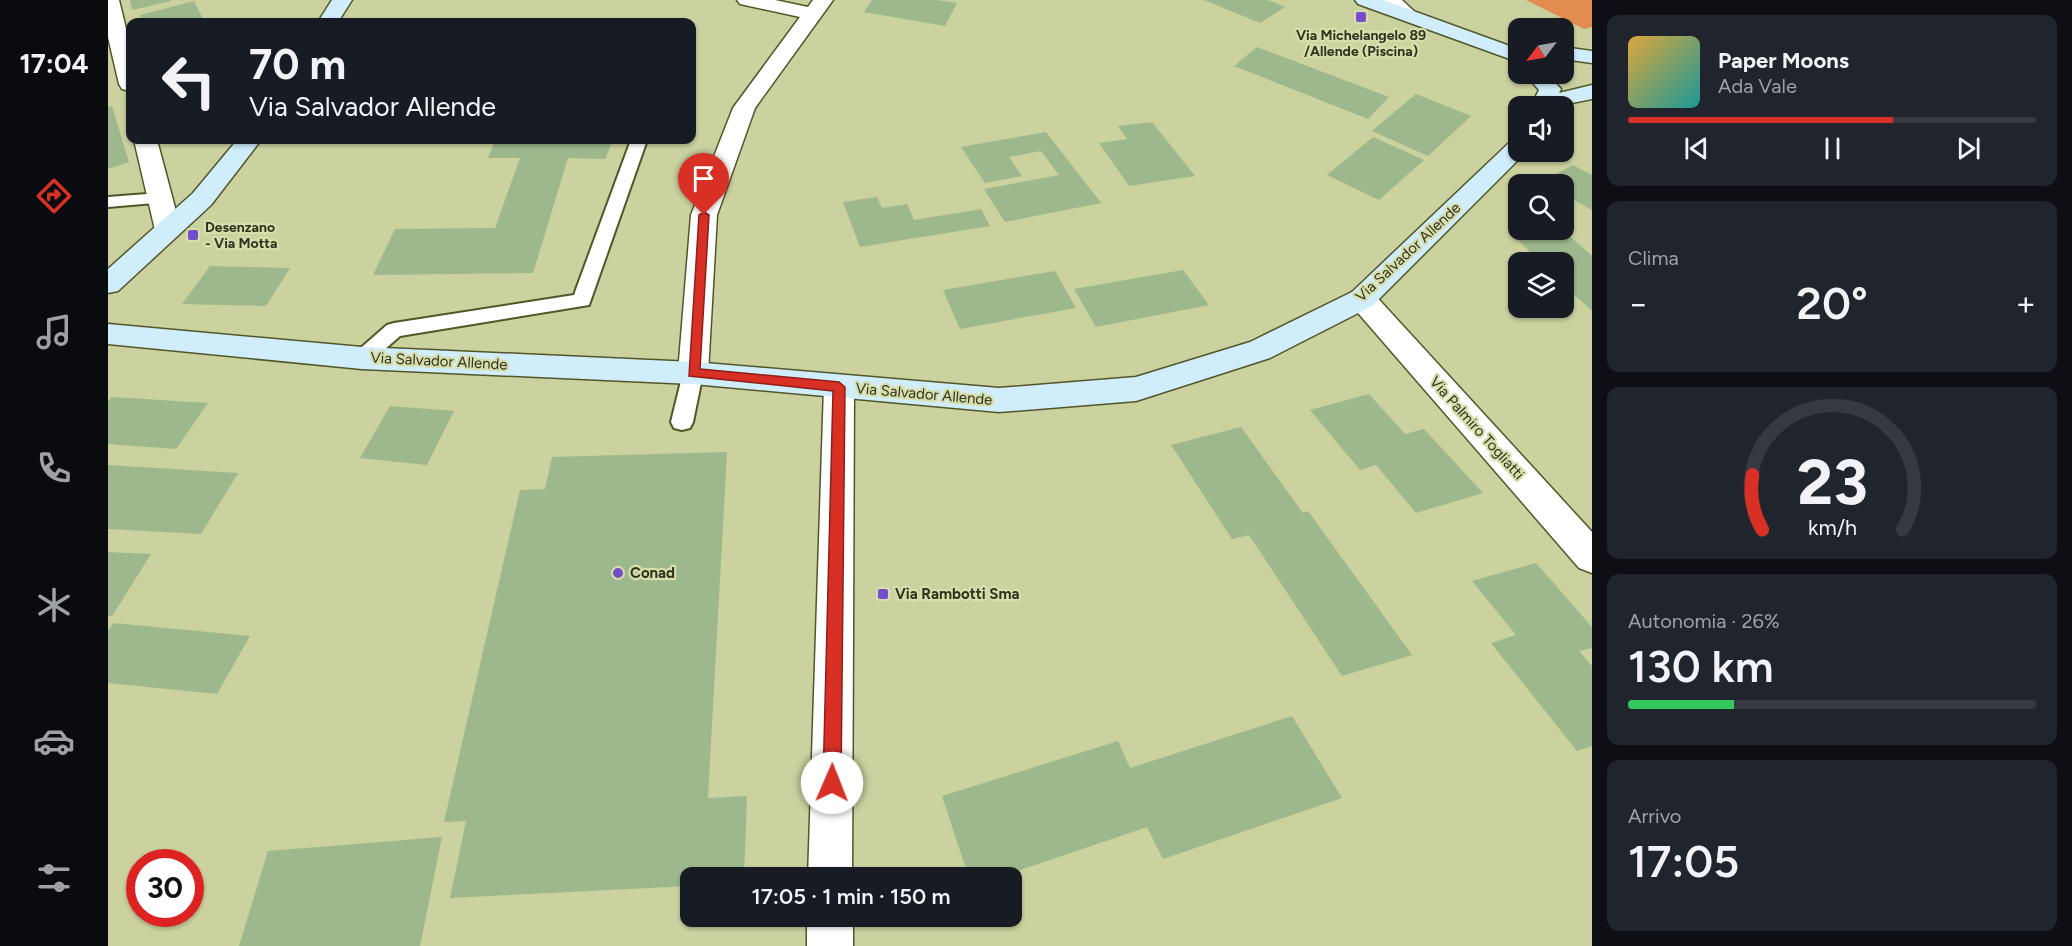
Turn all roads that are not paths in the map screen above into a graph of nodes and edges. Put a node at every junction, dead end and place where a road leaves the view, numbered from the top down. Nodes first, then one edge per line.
1 (109, 0) edge
2 (342, 0) edge
3 (747, 0) edge
4 (1365, 0) edge
5 (1390, 0) edge
6 (819, 7) edge
7 (1408, 15) junction
8 (331, 18) edge
9 (1508, 51) edge
10 (1574, 55) edge
11 (1592, 57) edge
12 (126, 68) edge
13 (1574, 74) edge
14 (1592, 79) edge
15 (1592, 92) edge
16 (1574, 97) edge
17 (1574, 107) edge
18 (1592, 108) edge
19 (146, 144) edge
20 (246, 144) edge
21 (638, 144) edge
22 (1508, 157) edge
23 (160, 198) junction
24 (108, 202) edge
25 (168, 230) junction
26 (108, 284) edge
27 (1362, 299) junction
28 (108, 334) edge
29 (362, 358) junction
30 (693, 373) junction
31 (839, 387) junction
32 (682, 422) dead end
33 (1592, 557) edge
34 (830, 867) edge
35 (830, 927) edge
36 (830, 946) edge

1 - 12 street
2 - 8 street
3 - 6 street
4 - 7 street
5 - 7 street
6 - 30 street
7 - 9 street
10 - 11 street
13 - 14 street
15 - 16 street
17 - 18 street
19 - 23 street
20 - 25 street
21 - 29 lane
22 - 27 street, Via Salvador Allende
23 - 24 lane
23 - 25 street
25 - 26 street
27 - 31 street, Via Salvador Allende
27 - 33 street, Via Palmiro Togliatti
28 - 29 street, Via Salvador Allende
29 - 30 street, Via Salvador Allende
30 - 31 street, Via Salvador Allende
30 - 32 lane
31 - 34 street
35 - 36 street

